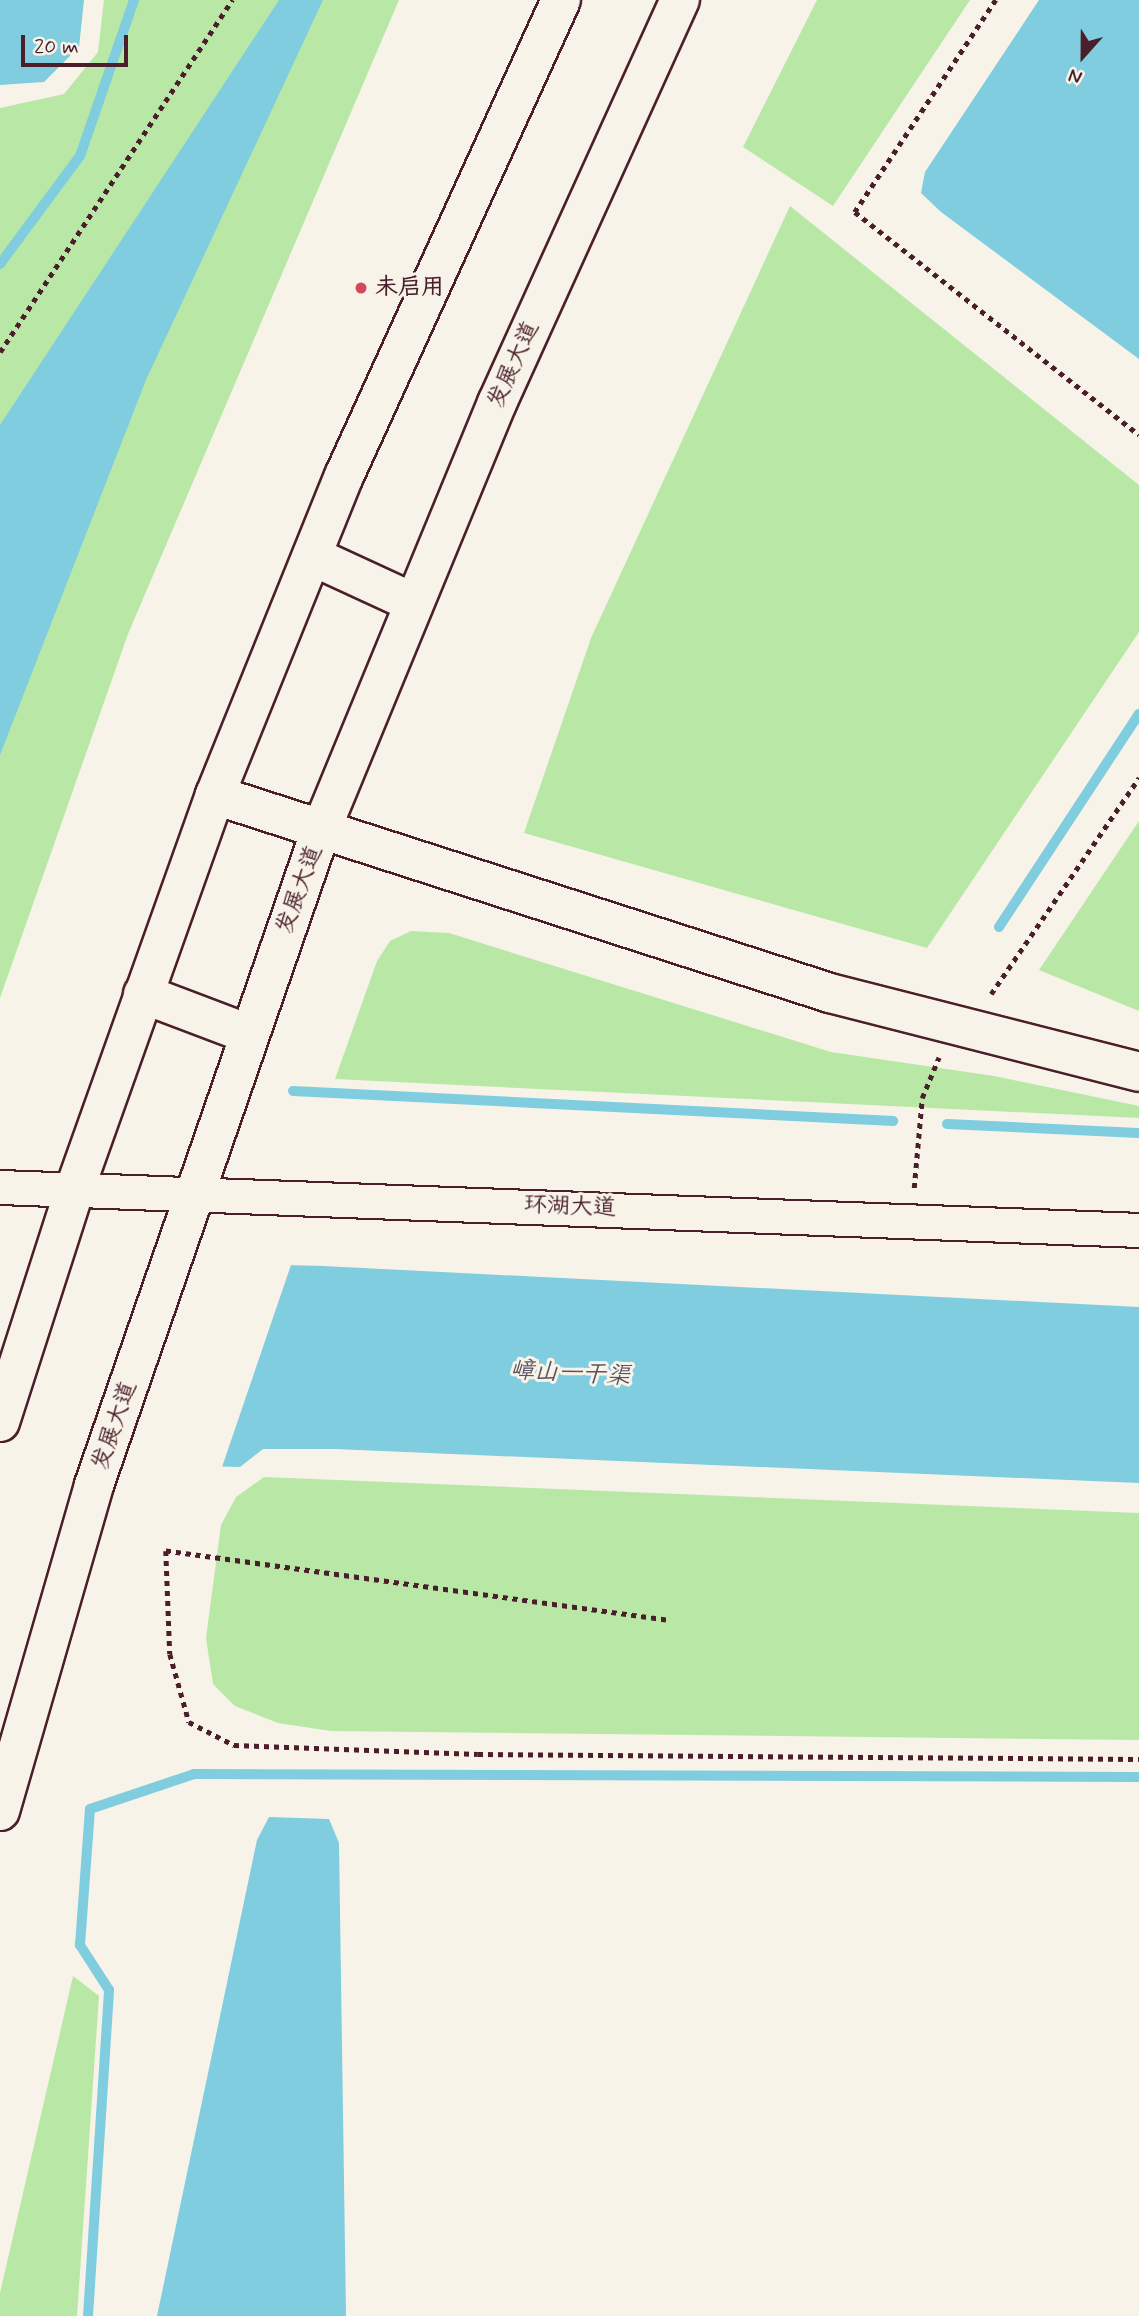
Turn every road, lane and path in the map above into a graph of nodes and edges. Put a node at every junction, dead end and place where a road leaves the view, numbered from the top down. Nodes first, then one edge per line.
1 (232, 0) edge
2 (561, 0) edge
3 (680, 0) edge
4 (996, 0) edge
5 (0, 352) edge
6 (1139, 435) edge
7 (312, 556) junction
8 (412, 601) junction
9 (1139, 778) edge
10 (215, 795) junction
11 (321, 830) junction
12 (143, 994) junction
13 (958, 1026) junction
14 (249, 1034) junction
15 (1139, 1072) edge
16 (0, 1187) edge
17 (196, 1191) junction
18 (69, 1207) junction
19 (912, 1221) junction
20 (1139, 1230) edge
21 (0, 1422) edge
22 (666, 1620) dead end
23 (1139, 1759) edge
24 (0, 1811) edge

1 - 5 path
2 - 7 main road
3 - 8 main road, 发展大道
4 - 6 path
7 - 8 main road
7 - 10 main road
8 - 11 main road, 发展大道
9 - 13 path
10 - 11 main road
10 - 12 main road
11 - 13 main road
11 - 14 main road, 发展大道
12 - 14 main road
12 - 18 main road
13 - 15 main road
13 - 19 path
14 - 17 main road, 发展大道
16 - 18 street, 环湖大道
17 - 18 street, 环湖大道
17 - 19 street, 环湖大道
17 - 24 main road, 发展大道
18 - 21 main road
19 - 20 street, 环湖大道
22 - 23 path

